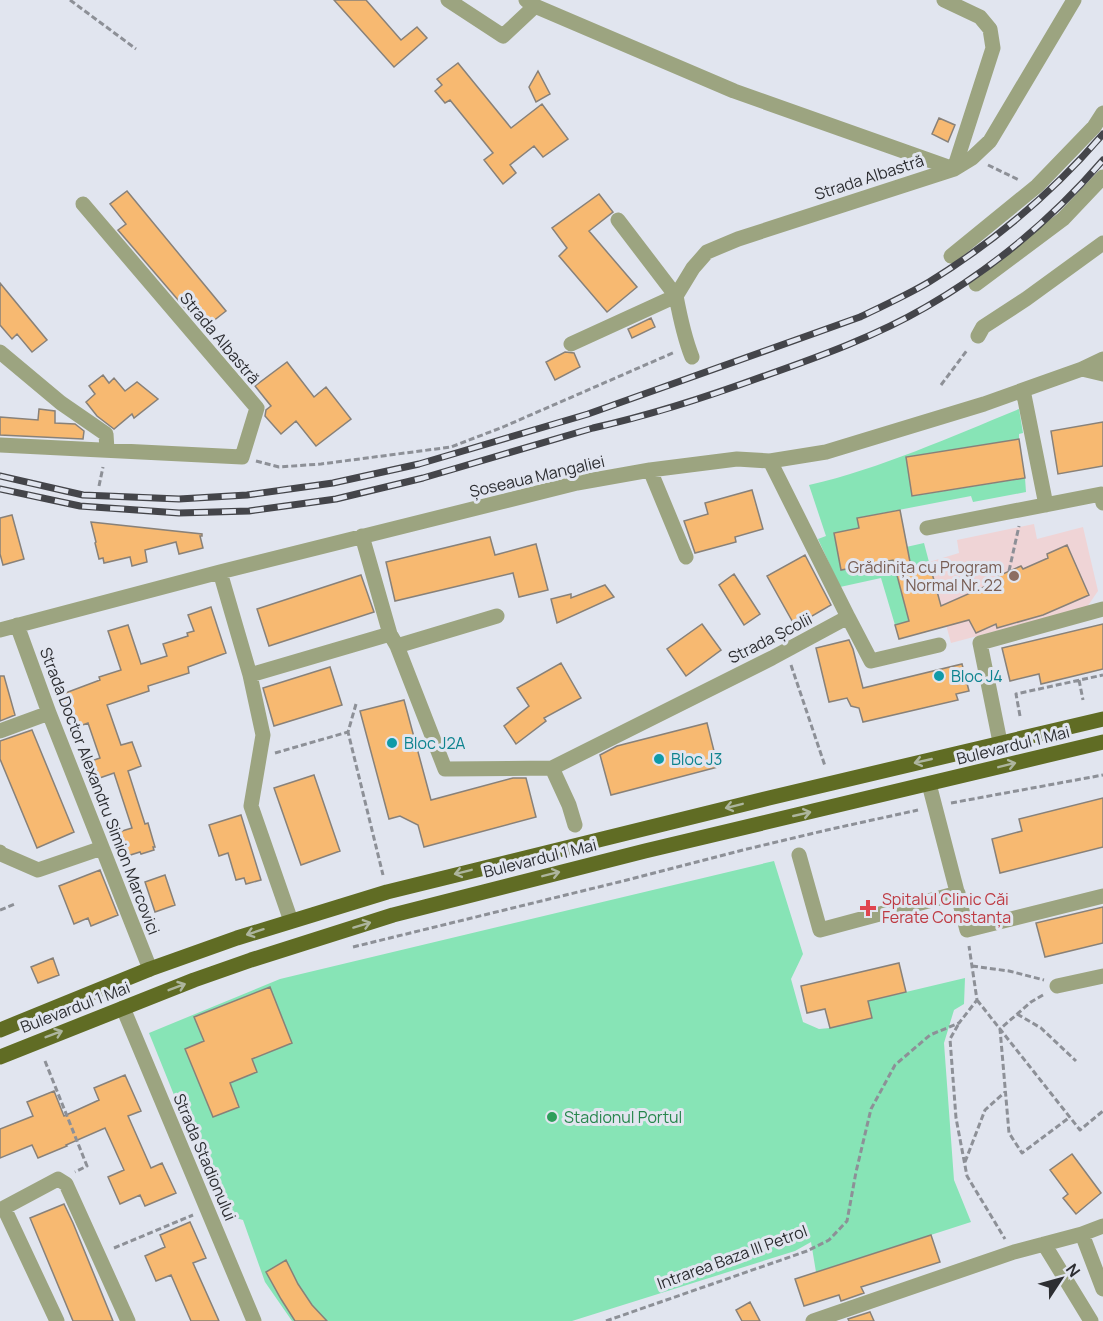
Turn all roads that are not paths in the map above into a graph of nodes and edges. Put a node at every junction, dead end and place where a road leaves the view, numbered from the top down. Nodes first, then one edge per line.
1 (448, 0) edge
2 (944, 0) edge
3 (1074, 0) edge
4 (530, 3) edge
5 (1103, 113) edge
6 (954, 169) junction
7 (1103, 177) edge
8 (83, 204) dead end
9 (618, 220) dead end
10 (1103, 243) edge
11 (951, 256) dead end
12 (976, 284) dead end
13 (676, 296) junction
14 (978, 336) road end
15 (571, 344) dead end
16 (0, 352) edge
17 (690, 352) road end
18 (1103, 359) edge
19 (1082, 369) junction
20 (1103, 374) edge
21 (1023, 390) junction
22 (0, 445) edge
23 (107, 450) junction
24 (770, 461) junction
25 (650, 470) junction
26 (1103, 503) edge
27 (1046, 505) junction
28 (927, 528) dead end
29 (362, 536) junction
30 (686, 557) dead end
31 (220, 572) junction
32 (1103, 609) edge
33 (497, 616) dead end
34 (848, 617) junction
35 (17, 625) junction
36 (0, 630) edge
37 (394, 640) junction
38 (939, 645) dead end
39 (249, 675) junction
40 (49, 713) junction
41 (1103, 719) edge
42 (0, 730) edge
43 (1000, 742) junction
44 (1103, 742) edge
45 (552, 768) junction
46 (929, 784) junction
47 (575, 825) dead end
48 (102, 848) junction
49 (0, 852) edge
50 (800, 855) dead end
51 (958, 893) junction
52 (1103, 896) edge
53 (291, 921) junction
54 (150, 969) junction
55 (1103, 976) edge
56 (1057, 986) road end
57 (123, 1008) junction
58 (0, 1030) edge
59 (0, 1057) edge
60 (2, 1209) edge
61 (1103, 1226) edge
62 (1082, 1234) junction
63 (1044, 1244) junction
64 (1103, 1289) edge
65 (57, 1321) edge
66 (128, 1321) edge
67 (254, 1321) edge
68 (813, 1321) edge
69 (1091, 1321) edge

1 - 4 street
2 - 6 street
3 - 6 street, Strada Albastră
4 - 6 street
5 - 11 street
6 - 13 street, Strada Albastră
7 - 12 street
8 - 23 street, Strada Albastră
9 - 13 street
10 - 14 street
13 - 15 street
13 - 17 street
16 - 23 street
18 - 19 street, Șoseaua Mangaliei
19 - 20 street
19 - 21 street, Șoseaua Mangaliei
21 - 24 street, Șoseaua Mangaliei
21 - 27 street
22 - 23 street
24 - 25 street, Șoseaua Mangaliei
24 - 34 street
25 - 29 street, Șoseaua Mangaliei
25 - 30 street
26 - 27 street
27 - 28 street
29 - 31 street, Șoseaua Mangaliei
29 - 37 street
31 - 35 street, Șoseaua Mangaliei
31 - 39 street
32 - 43 street
33 - 37 street
34 - 38 street
34 - 45 street, Strada Școlii
35 - 36 street, Șoseaua Mangaliei
35 - 40 street, Strada Doctor Alexandru Simion Marcovici
37 - 39 street
37 - 45 street, Strada Școlii
39 - 53 street
40 - 42 street
40 - 48 street, Strada Doctor Alexandru Simion Marcovici
41 - 43 main road, Bulevardul 1 Mai
43 -> 53 main road, Bulevardul 1 Mai
46 -> 44 main road, Bulevardul 1 Mai
45 - 47 street
46 - 51 street
57 -> 46 main road, Bulevardul 1 Mai
48 - 49 street
48 - 54 street, Strada Doctor Alexandru Simion Marcovici
50 - 51 street
51 - 52 street
53 -> 54 main road, Bulevardul 1 Mai
54 - 58 main road, Bulevardul 1 Mai
55 - 56 street
59 -> 57 main road, Bulevardul 1 Mai
57 - 67 street, Strada Stadionului
60 - 65 street
60 - 66 street
61 - 62 street
62 - 63 street
62 - 64 street
63 - 68 street
63 - 69 street

